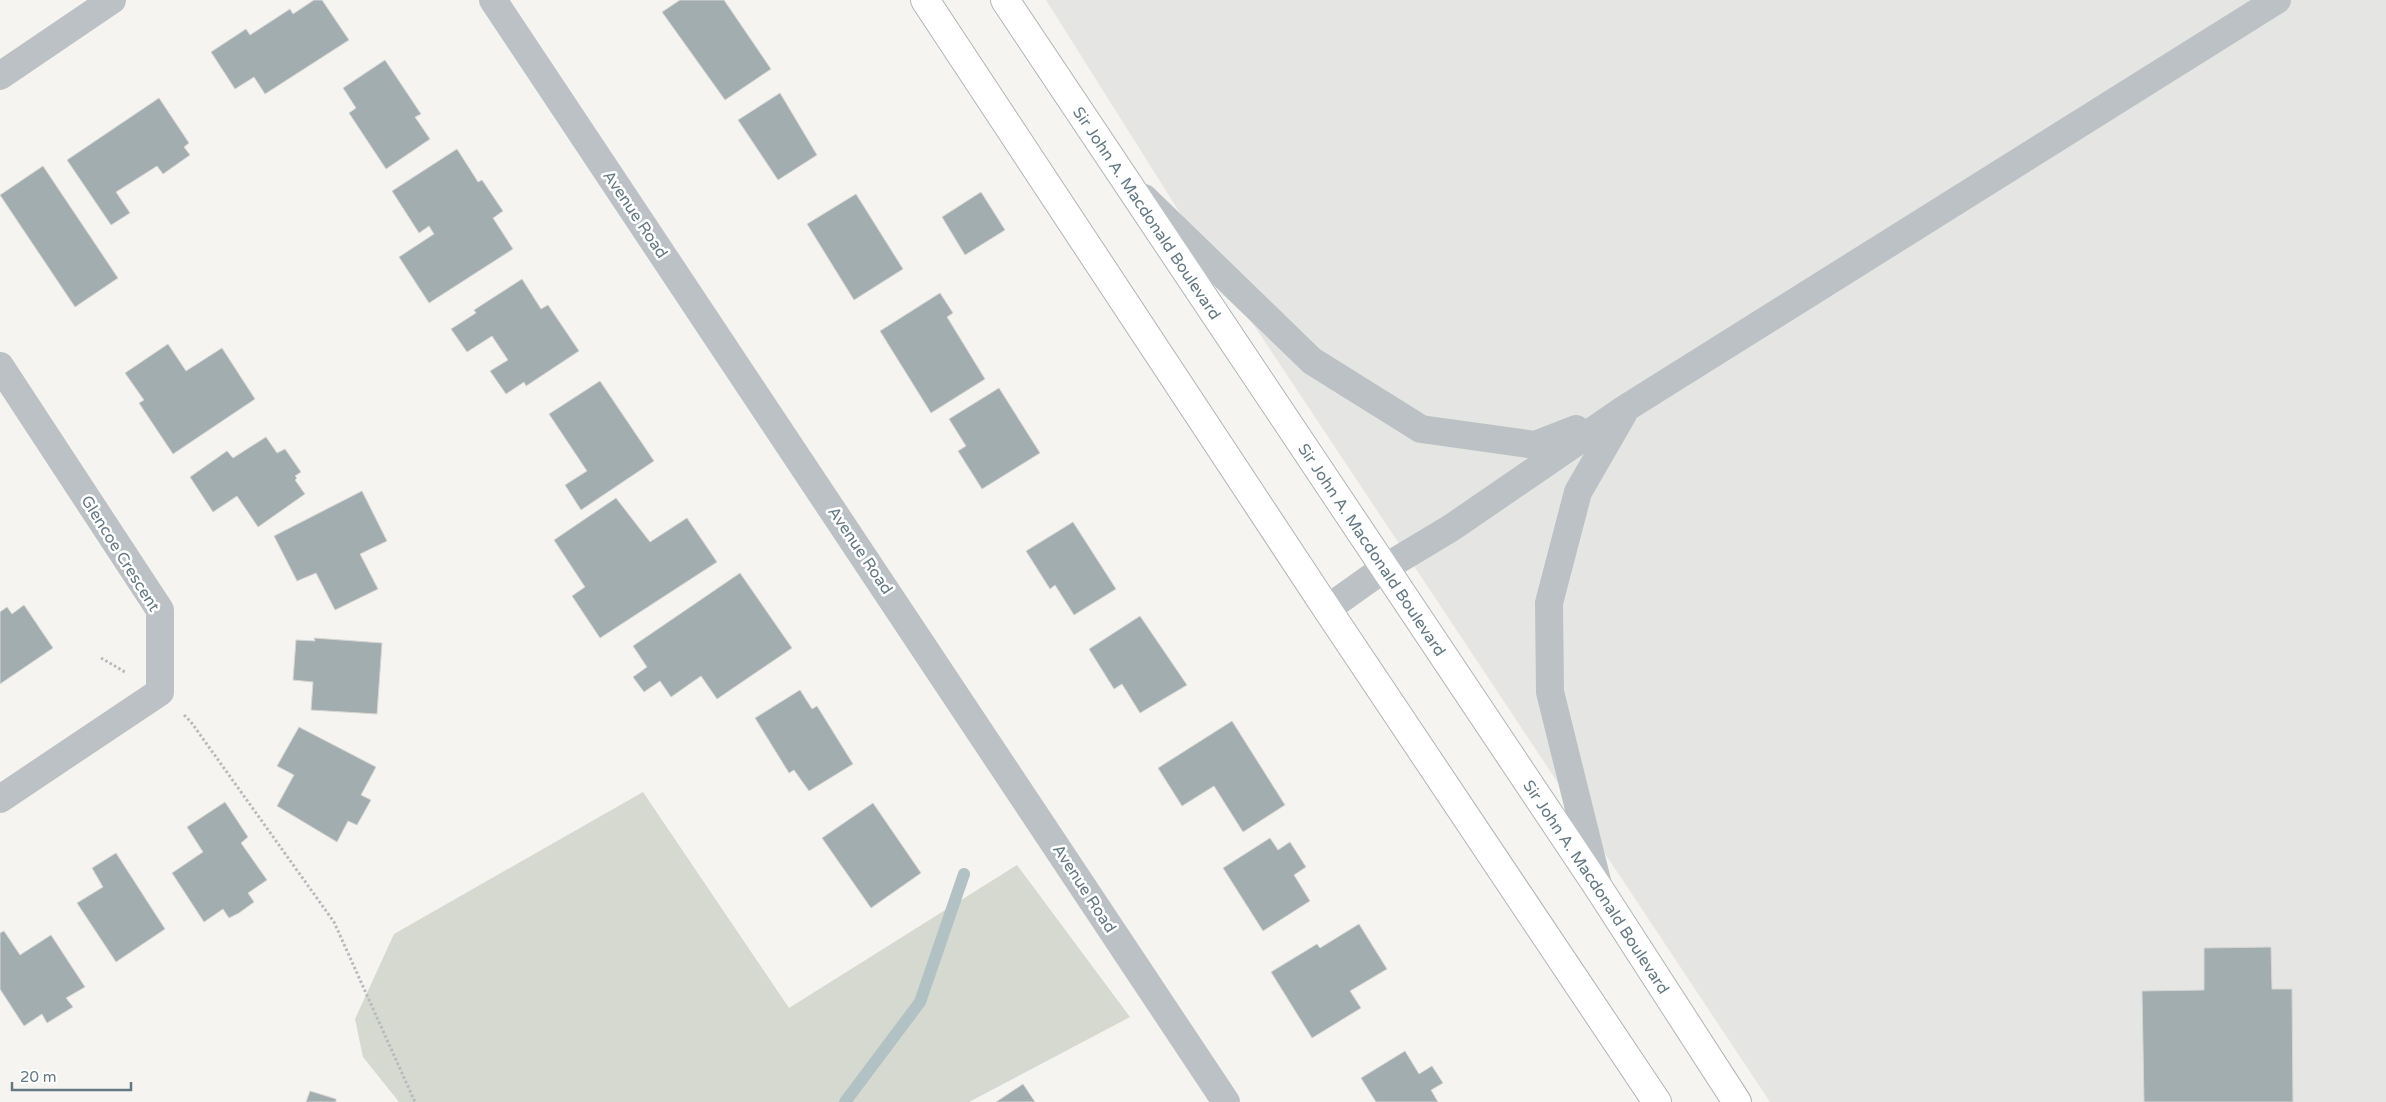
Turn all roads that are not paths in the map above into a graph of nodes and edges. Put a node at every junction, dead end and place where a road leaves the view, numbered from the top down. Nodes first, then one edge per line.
1 (112, 0) edge
2 (493, 0) edge
3 (925, 0) edge
4 (1005, 0) edge
5 (2277, 0) edge
6 (0, 76) edge
7 (1130, 184) junction
8 (0, 366) edge
9 (1626, 408) junction
10 (1386, 567) junction
11 (1327, 609) junction
12 (0, 799) edge
13 (1598, 887) junction
14 (1226, 1102) edge
15 (1657, 1102) edge
16 (1738, 1102) edge

1 - 6 street
2 - 14 street, Avenue Road
3 - 11 main road
4 - 7 main road, Sir John A. Macdonald Boulevard
5 - 9 street
7 - 9 street
7 - 10 main road, Sir John A. Macdonald Boulevard
8 - 12 street, Glencoe Crescent
9 - 10 street
9 - 13 street
10 - 11 street
10 - 13 main road, Sir John A. Macdonald Boulevard
11 - 15 main road
13 - 16 main road, Sir John A. Macdonald Boulevard

